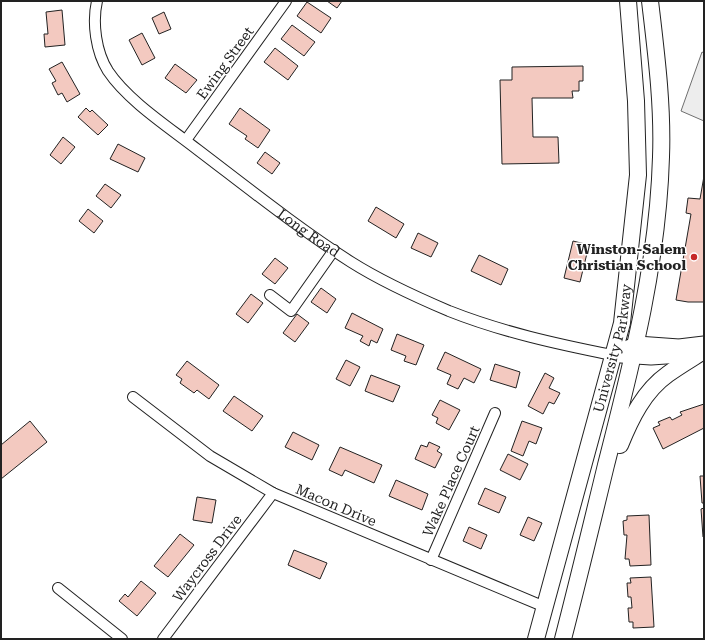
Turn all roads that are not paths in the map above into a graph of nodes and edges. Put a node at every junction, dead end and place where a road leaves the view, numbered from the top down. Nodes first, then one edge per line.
1 (97, 1) edge
2 (286, 1) edge
3 (628, 1) edge
4 (650, 1) edge
5 (186, 140) junction
6 (334, 250) junction
7 (270, 294) dead end
8 (636, 349) junction
9 (704, 349) edge
10 (612, 355) junction
11 (133, 397) dead end
12 (496, 413) dead end
13 (607, 464) junction
14 (272, 493) junction
15 (431, 560) junction
16 (58, 588) dead end
17 (545, 607) junction
18 (122, 639) edge
19 (163, 639) edge
20 (536, 639) edge
21 (563, 639) edge

1 - 5 street, Long Road
2 - 5 street, Ewing Street
3 - 10 main road, University Parkway
4 - 8 main road, University Parkway
5 - 6 street, Long Road
6 - 7 street
6 - 10 street, Long Road
8 - 9 main road
8 - 10 main road
8 - 13 main road, University Parkway
9 - 13 main road
10 - 17 main road, University Parkway
11 - 14 street, Macon Drive
12 - 15 street, Wake Place Court
13 - 21 main road, University Parkway
14 - 15 street, Macon Drive
14 - 19 street, Waycross Drive
15 - 17 street, Macon Drive
16 - 18 street
17 - 20 main road, University Parkway

